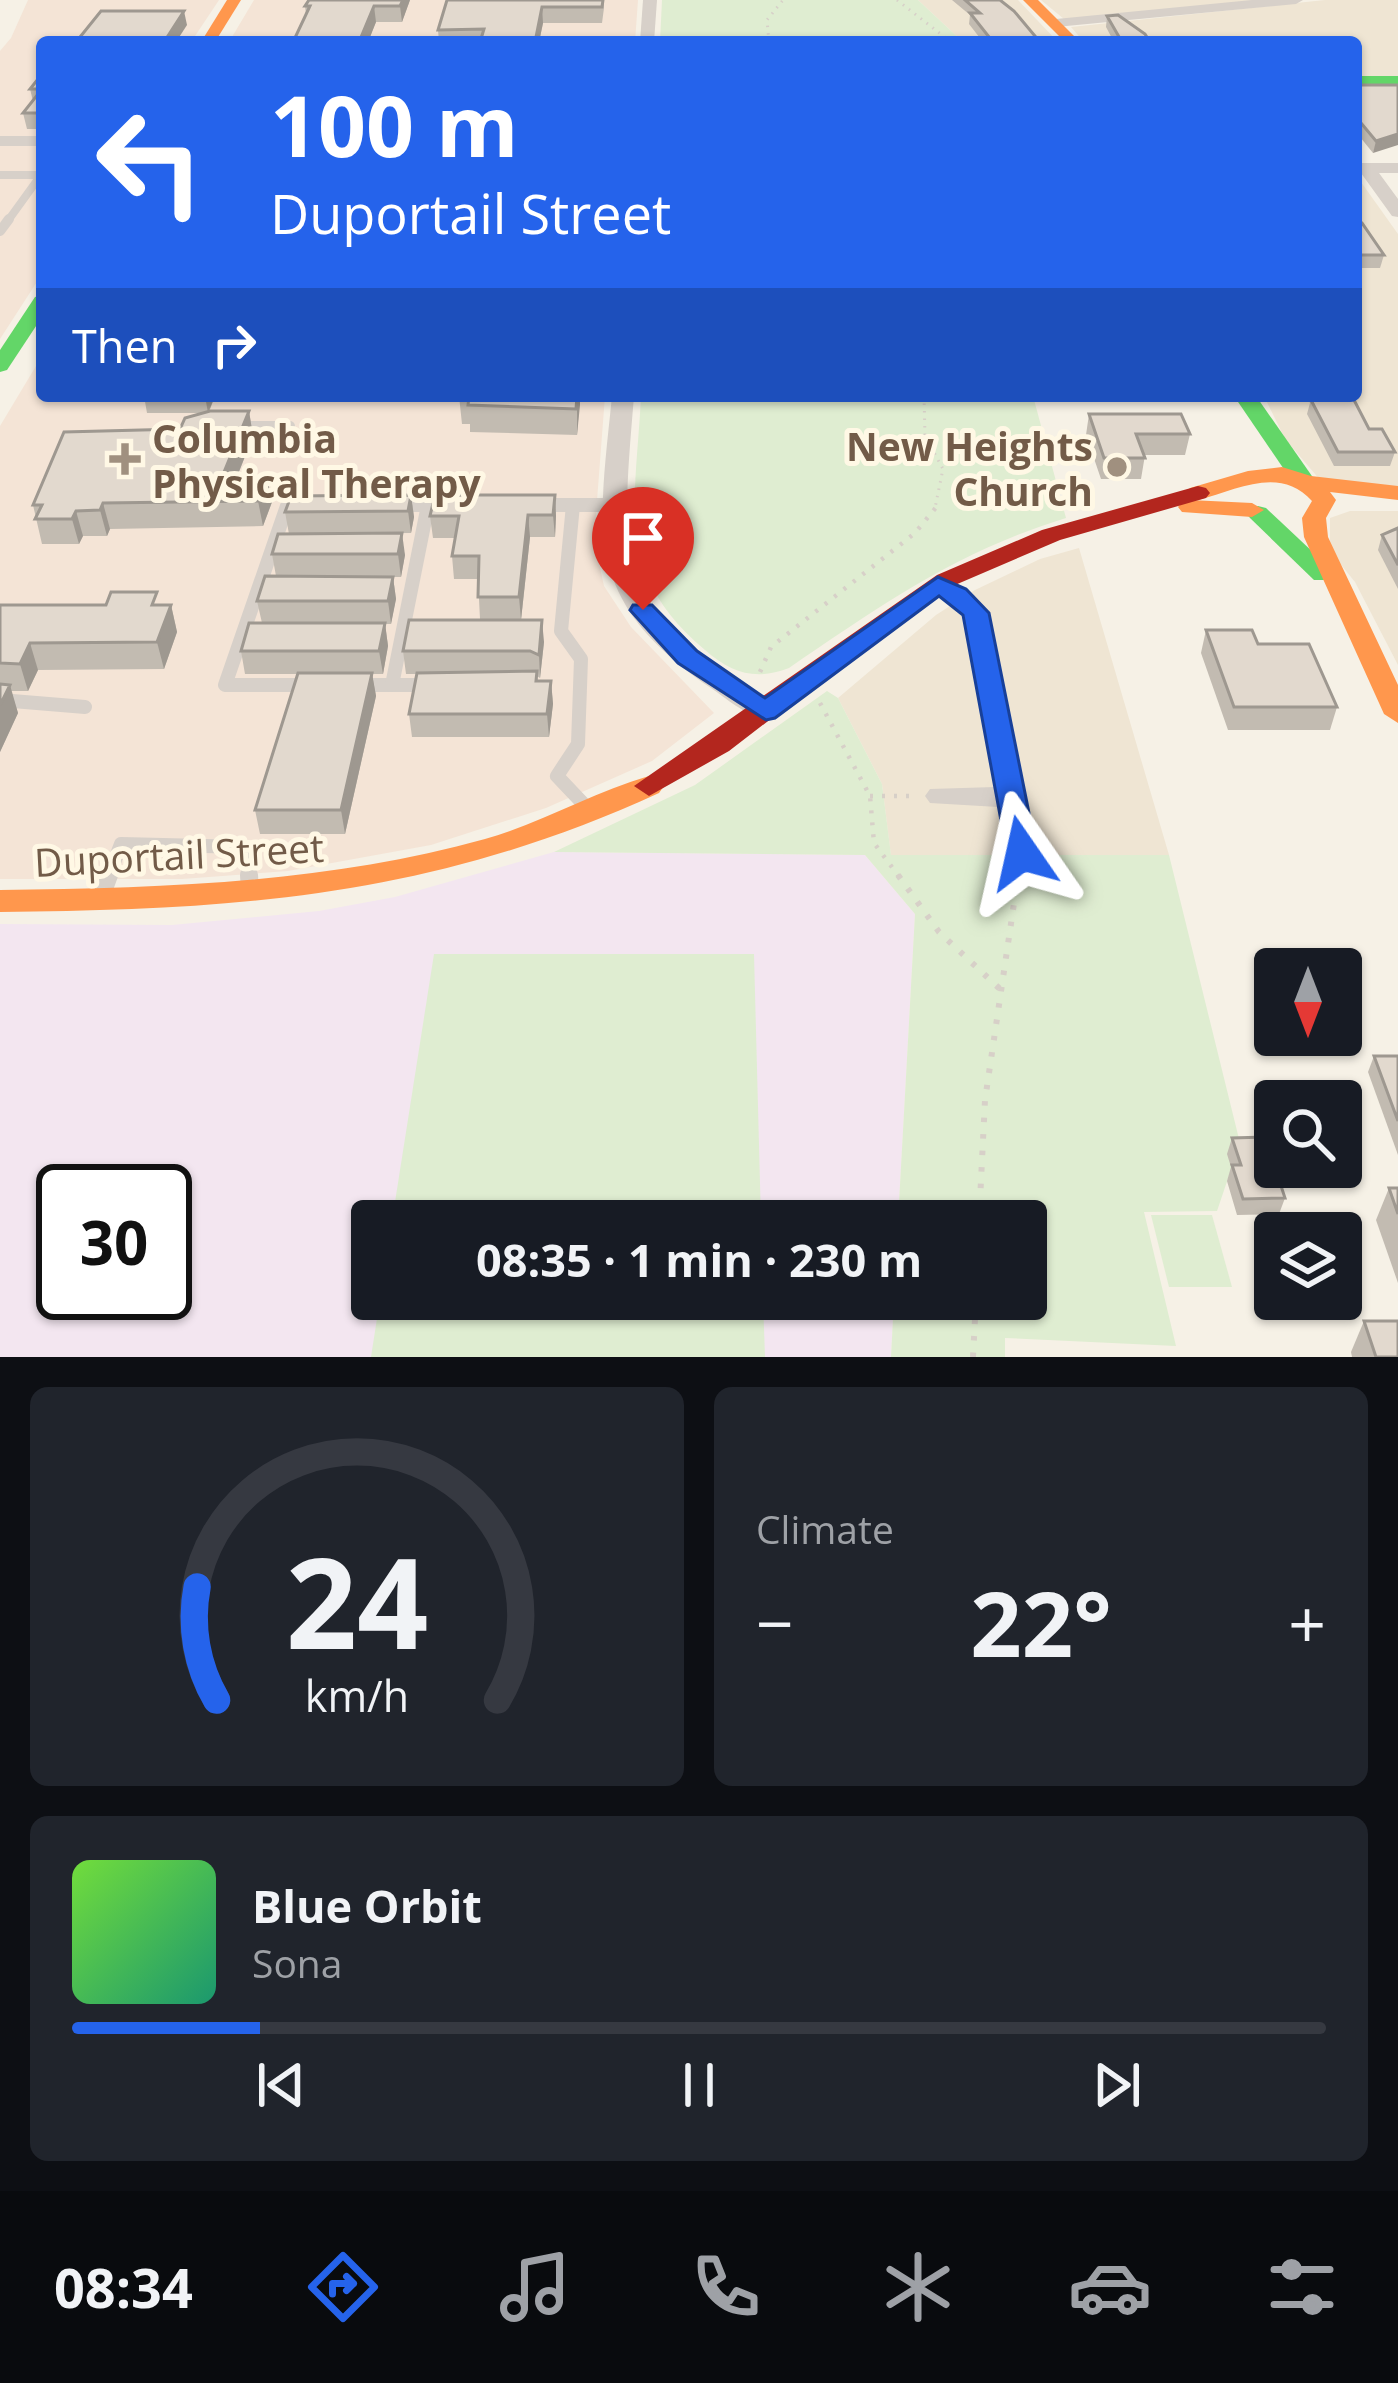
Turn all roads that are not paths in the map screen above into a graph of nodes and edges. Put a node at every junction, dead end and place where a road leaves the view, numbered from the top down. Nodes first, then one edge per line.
1 (234, 0) edge
2 (650, 0) edge
3 (1030, 0) edge
4 (1296, 0) edge
5 (1065, 33) edge
6 (212, 36) edge
7 (647, 36) edge
8 (1362, 81) edge
9 (1398, 81) edge
10 (0, 141) edge
11 (36, 141) edge
12 (1398, 167) edge
13 (1362, 168) edge
14 (1362, 169) edge
15 (0, 175) edge
16 (36, 175) edge
17 (36, 183) edge
18 (1398, 212) edge
19 (0, 231) edge
20 (36, 311) edge
21 (0, 366) edge
22 (623, 402) edge
23 (1247, 402) edge
24 (1248, 402) edge
25 (214, 426) edge
26 (290, 426) dead end
27 (1245, 478) junction
28 (1305, 481) junction
29 (1398, 497) edge
30 (381, 505) edge
31 (428, 505) junction
32 (470, 505) edge
33 (511, 505) edge
34 (573, 505) junction
35 (616, 505) junction
36 (310, 506) edge
37 (1255, 511) junction
38 (1319, 512) junction
39 (1061, 531) junction
40 (399, 544) edge
41 (420, 544) junction
42 (273, 545) junction
43 (294, 545) edge
44 (938, 585) junction
45 (259, 587) junction
46 (281, 587) edge
47 (389, 588) edge
48 (411, 589) junction
49 (1345, 602) junction
50 (425, 630) edge
51 (539, 631) edge
52 (561, 631) junction
53 (402, 633) junction
54 (242, 635) junction
55 (265, 635) edge
56 (379, 635) edge
57 (320, 685) edge
58 (344, 685) edge
59 (392, 685) junction
60 (439, 685) edge
61 (0, 700) edge
62 (86, 707) dead end
63 (766, 711) junction
64 (1398, 714) edge
65 (940, 796) road end
66 (1011, 796) junction
67 (592, 813) junction
68 (1022, 853) road end
69 (251, 896) junction
70 (100, 900) junction
71 (0, 901) edge

1 - 6 main road
2 - 7 street
3 - 5 main road
4 - 5 street
8 - 9 main road
10 - 11 street
12 - 13 street
14 - 18 street
15 - 16 lane
17 - 19 lane
20 - 21 main road
22 - 35 street
23 - 27 main road
24 - 28 main road
25 - 26 lane
27 - 28 main road, Duportail Street
27 - 37 main road
27 - 39 main road, Duportail Street
28 - 29 main road
28 - 38 main road
29 - 38 main road
30 - 31 lane
31 - 32 lane
31 - 41 lane
33 - 34 lane
34 - 35 lane
34 - 52 lane
35 - 63 street
36 - 42 lane
37 - 38 main road, Duportail Street
37 - 39 main road, Duportail Street
37 - 49 main road
38 - 49 main road
39 - 44 main road, Duportail Street
40 - 41 lane
41 - 48 lane
42 - 43 lane
42 - 45 lane
44 - 63 main road, Duportail Street
44 - 66 street
45 - 46 lane
45 - 54 lane
47 - 48 lane
48 - 53 lane
49 - 64 main road
50 - 53 lane
51 - 52 lane
52 - 67 lane
53 - 56 lane
53 - 59 lane
54 - 55 lane
54 - 57 lane
58 - 59 lane
59 - 60 lane
61 - 62 lane
63 - 67 main road, Duportail Street
65 - 66 street
66 - 68 street
67 - 69 main road, Duportail Street
69 - 70 main road, Duportail Street
69 - 70 lane
70 - 71 main road, Duportail Street

